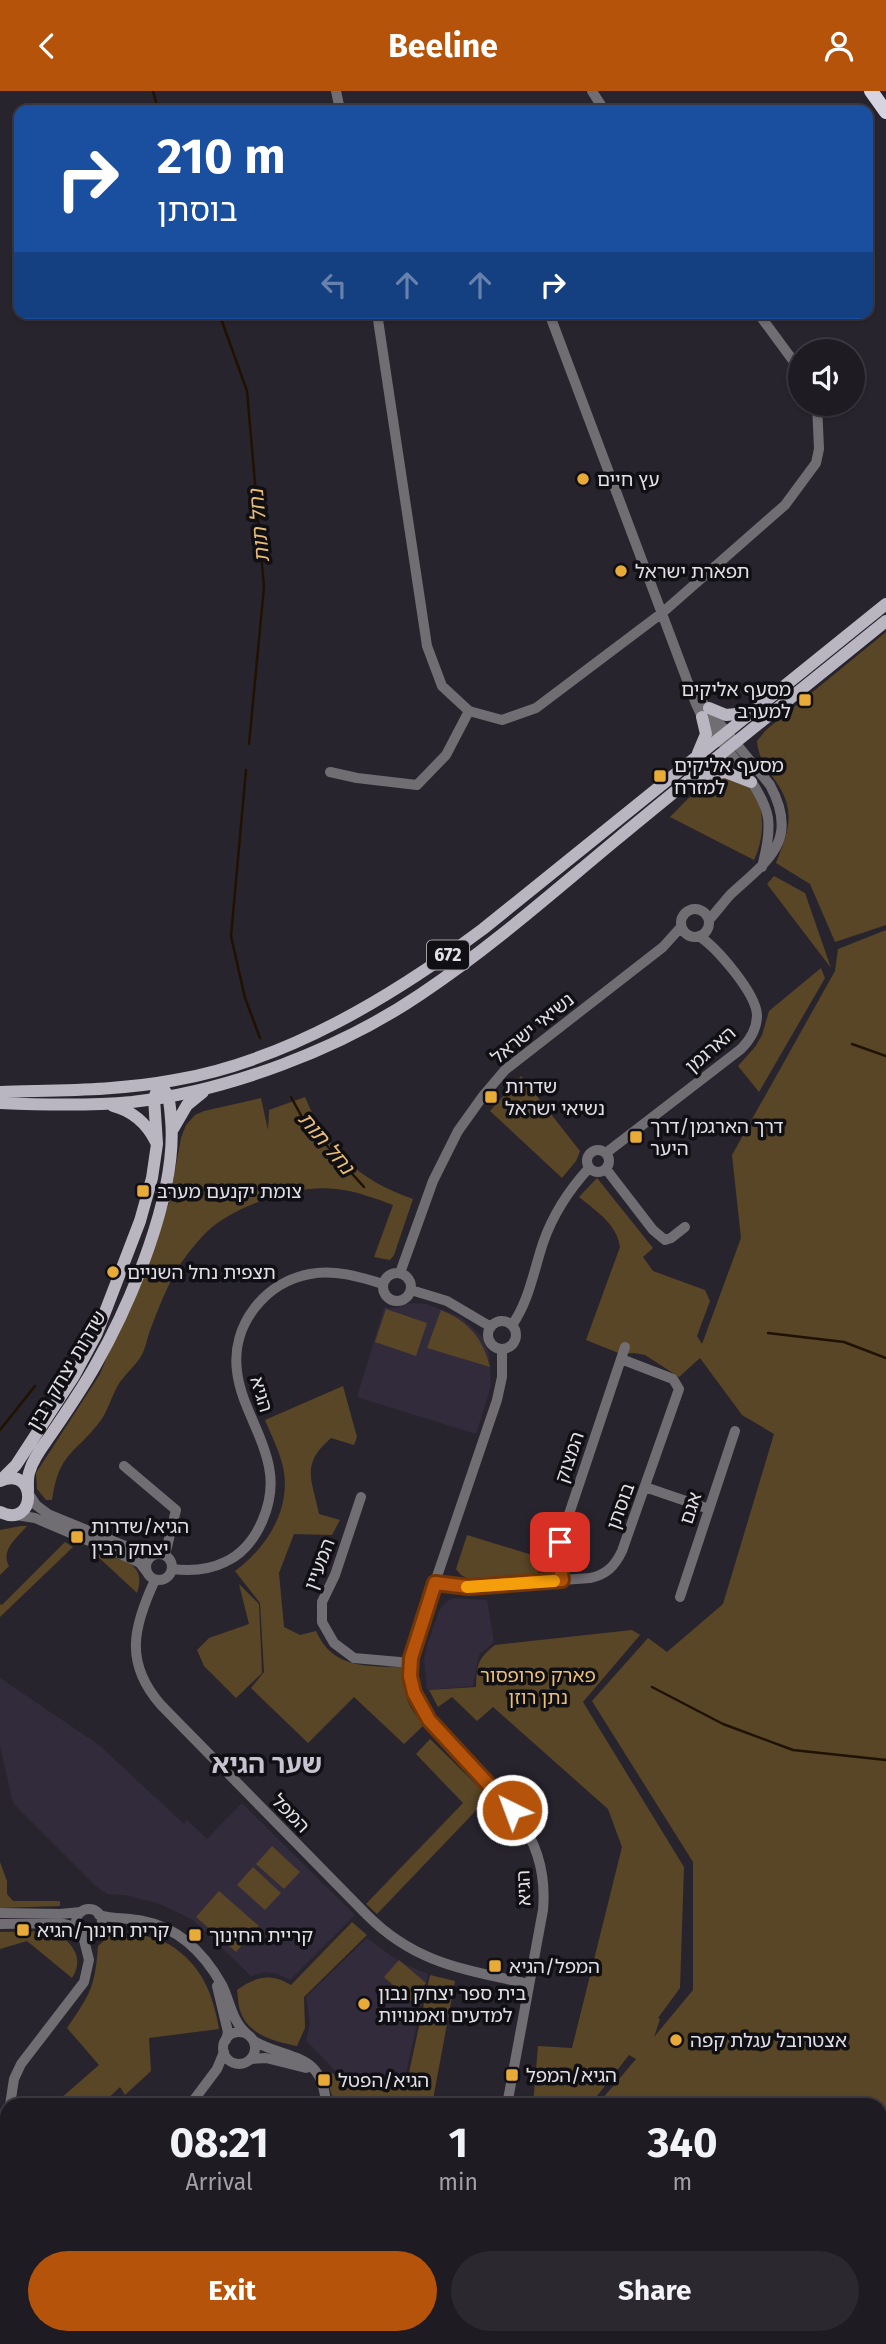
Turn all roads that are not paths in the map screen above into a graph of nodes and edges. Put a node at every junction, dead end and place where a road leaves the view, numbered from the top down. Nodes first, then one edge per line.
1 (871, 91) edge
2 (886, 112) edge
3 (378, 319) edge
4 (551, 319) edge
5 (762, 319) edge
6 (788, 354) edge
7 (818, 416) edge
8 (886, 604) edge
9 (662, 613) junction
10 (886, 621) edge
11 (469, 711) junction
12 (705, 712) junction
13 (751, 712) junction
14 (722, 735) junction
15 (731, 746) junction
16 (697, 756) junction
17 (330, 772) dead end
18 (697, 776) junction
19 (751, 782) junction
20 (762, 867) junction
21 (729, 897) junction
22 (698, 908) junction
23 (708, 924) junction
24 (681, 927) junction
25 (695, 937) junction
26 (711, 944) junction
27 (663, 947) junction
28 (159, 1083) junction
29 (211, 1087) junction
30 (0, 1092) edge
31 (169, 1096) junction
32 (154, 1098) junction
33 (0, 1103) edge
34 (102, 1104) junction
35 (172, 1132) junction
36 (157, 1144) junction
37 (606, 1153) junction
38 (589, 1168) junction
39 (606, 1169) junction
40 (685, 1227) dead end
41 (400, 1273) junction
42 (383, 1284) junction
43 (411, 1290) junction
44 (512, 1325) junction
45 (491, 1327) junction
46 (625, 1347) dead end
47 (502, 1349) junction
48 (621, 1359) junction
49 (735, 1431) dead end
50 (124, 1466) dead end
51 (1, 1480) edge
52 (645, 1487) junction
53 (29, 1492) junction
54 (361, 1497) dead end
55 (709, 1509) junction
56 (6, 1515) edge
57 (160, 1554) junction
58 (172, 1569) junction
59 (146, 1571) junction
60 (155, 1580) junction
61 (562, 1580) junction
62 (435, 1583) junction
63 (680, 1597) dead end
64 (411, 1663) junction
65 (81, 1912) junction
66 (0, 1913) edge
67 (99, 1915) junction
68 (133, 1920) junction
69 (0, 1924) edge
70 (100, 1928) junction
71 (79, 1930) junction
72 (216, 1975) junction
73 (528, 1984) junction
74 (250, 2037) junction
75 (226, 2040) junction
76 (224, 2052) junction
77 (246, 2061) junction
78 (316, 2073) junction
79 (206, 2085) junction
80 (11, 2098) edge
81 (196, 2098) edge
82 (325, 2098) edge
83 (508, 2098) edge

1 - 2 highway
3 - 11 street
4 - 9 street
5 - 6 street
7 - 9 street
8 - 13 main road, 672
9 - 11 street
9 - 12 street
10 - 15 main road, 672
11 - 17 street
12 - 13 main road
12 - 14 street
12 - 16 main road
13 - 14 main road, 672
14 - 15 street
14 - 16 main road, 672
15 - 18 main road, 672
15 - 19 street
15 - 20 street, נשיאי ישראל
16 - 28 main road, 672
18 - 19 main road
18 - 29 main road, 672
19 - 20 street
20 - 21 street, נשיאי ישראל
21 - 22 street, נשיאי ישראל
21 - 23 street, נשיאי ישראל
22 - 23 street
22 - 24 street, נשיאי ישראל
23 - 25 street, נשיאי ישראל
23 - 26 street, הארגמן
24 - 25 street
24 - 27 street, נשיאי ישראל
25 - 26 street, הארגמן
25 - 27 street, נשיאי ישראל
26 - 37 street, הארגמן
27 - 41 street, נשיאי ישראל
28 - 30 main road, 672
28 - 31 main road
28 - 32 main road, שדרות יצחק רבין
29 - 31 main road, 672
29 - 35 main road
31 - 32 main road, 672
31 - 35 main road, שדרות יצחק רבין
32 - 34 main road, 672
32 - 36 main road, שדרות יצחק רבין
33 - 34 main road, 672
34 - 36 main road
35 - 53 main road, שדרות יצחק רבין
36 - 51 main road, שדרות יצחק רבין
37 - 38 street
37 - 39 street
38 - 39 street
38 - 44 street
39 - 40 street
41 - 42 street
41 - 43 street
42 - 43 street
42 - 58 street, הגיא
43 - 45 street
44 - 45 street
44 - 47 street
45 - 47 street
46 - 48 street, המצוק
47 - 62 street, הגיא
48 - 52 street, בוסתן
48 - 61 street, המצוק
49 - 55 street, אגם
50 - 57 street
51 - 53 main road
52 - 55 street
52 - 61 street, בוסתן
53 - 56 main road, שדרות יצחק רבין
53 - 57 street
54 - 64 street, המעיין
55 - 63 street, אגם
56 - 59 street
57 - 58 street
57 - 59 street
58 - 60 street
59 - 60 street
60 - 73 street, המפל
61 - 62 street, בוסתן
62 - 64 street, הגיא
64 - 73 street, הגיא
65 - 66 street
65 - 67 street
65 - 71 street
67 - 68 street
67 - 70 street
68 - 70 street
68 - 72 street
69 - 71 street
70 - 71 street
71 - 80 street
72 - 74 street
72 - 75 street
73 - 83 street, הגיא
74 - 75 street
74 - 77 street
74 - 78 street
75 - 76 street
76 - 77 street
76 - 79 street
77 - 78 street
77 - 79 street
78 - 82 street
79 - 81 street

